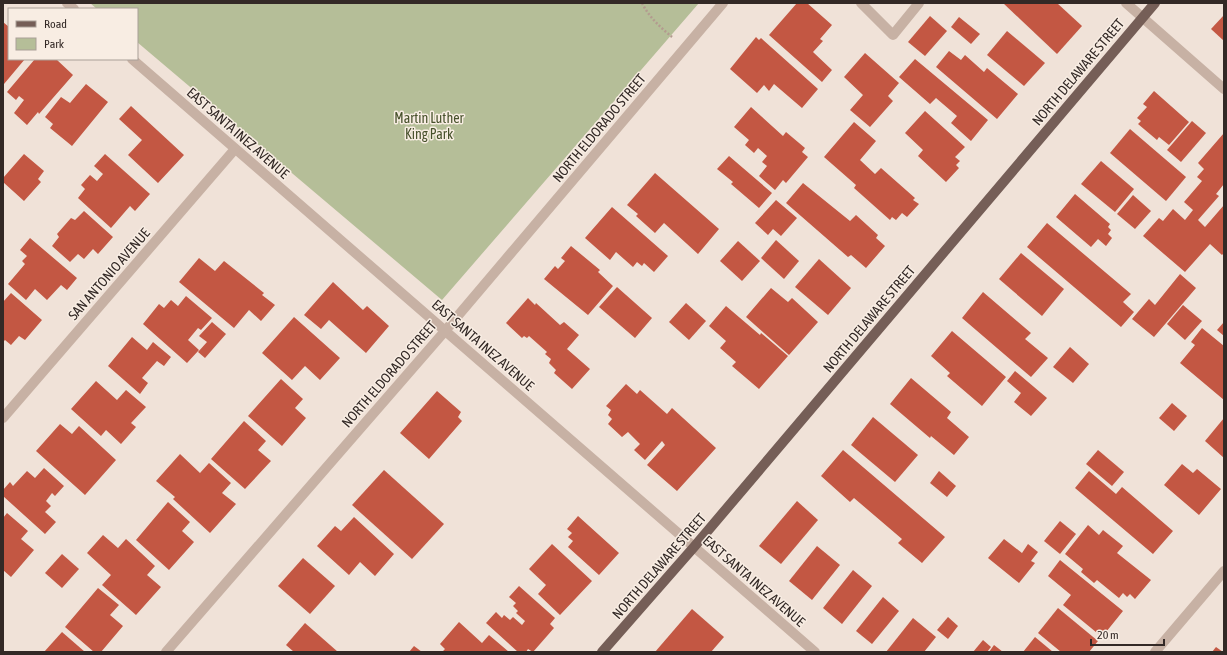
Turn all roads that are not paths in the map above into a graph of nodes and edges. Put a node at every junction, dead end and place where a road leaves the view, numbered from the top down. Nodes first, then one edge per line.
1 (723, 3) edge
2 (861, 3) edge
3 (919, 3) edge
4 (1126, 3) edge
5 (1155, 3) edge
6 (1142, 17) junction
7 (133, 60) edge
8 (1224, 88) edge
9 (235, 149) junction
10 (445, 331) junction
11 (3, 418) edge
12 (694, 547) junction
13 (1224, 571) edge
14 (166, 652) edge
15 (602, 652) edge
16 (815, 652) edge
17 (1155, 652) edge

1 - 10 street, NORTH ELDORADO STREET
2 - 3 street
4 - 6 street
5 - 6 main road, NORTH DELAWARE STREET
6 - 8 street
6 - 12 main road, NORTH DELAWARE STREET
7 - 9 street, EAST SANTA INEZ AVENUE
9 - 10 street, EAST SANTA INEZ AVENUE
9 - 11 street, SAN ANTONIO AVENUE
10 - 12 street, EAST SANTA INEZ AVENUE
10 - 14 street, NORTH ELDORADO STREET
12 - 15 main road, NORTH DELAWARE STREET
12 - 16 street, EAST SANTA INEZ AVENUE
13 - 17 street

